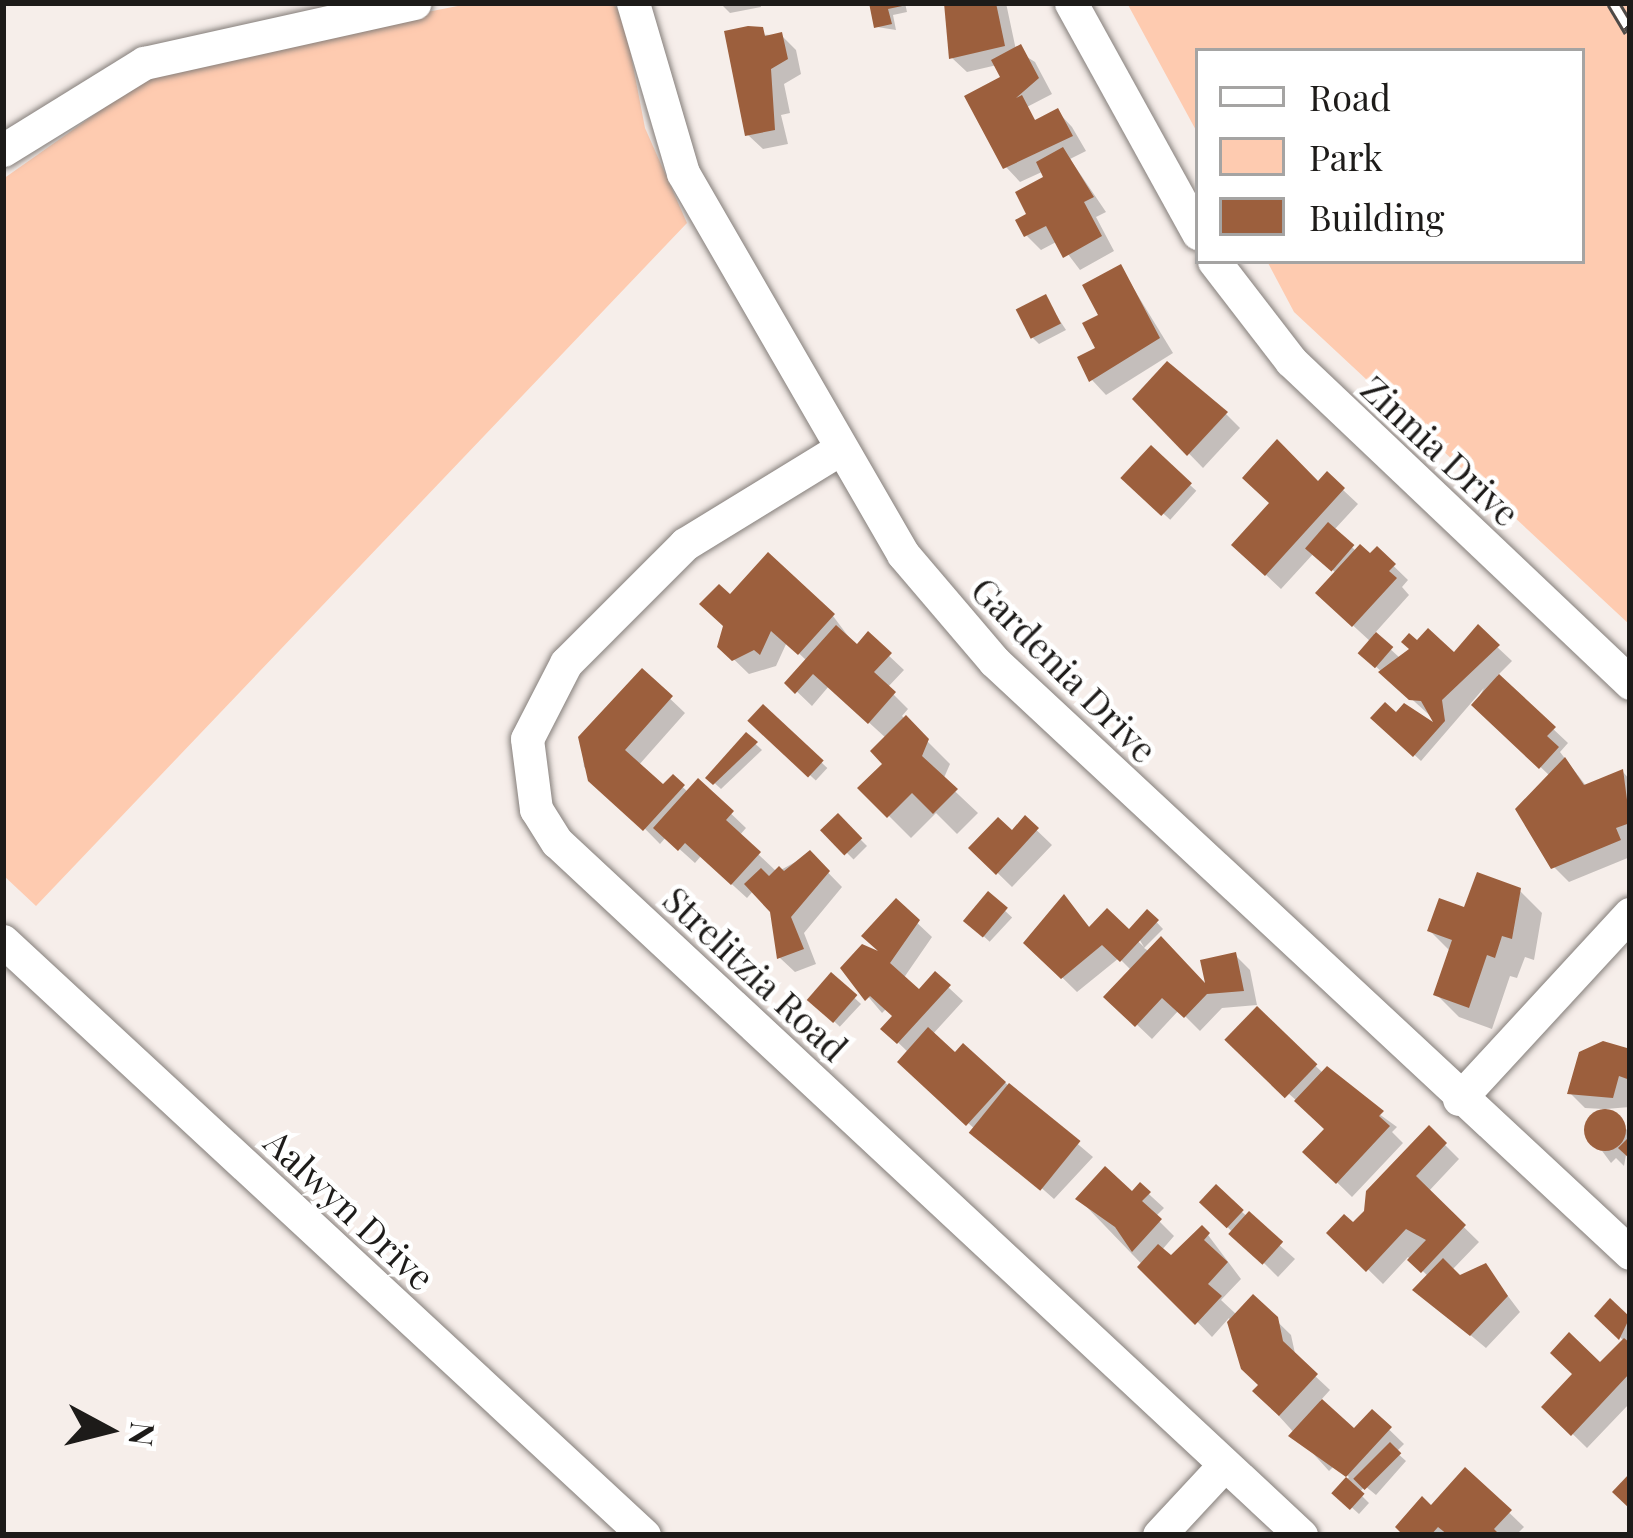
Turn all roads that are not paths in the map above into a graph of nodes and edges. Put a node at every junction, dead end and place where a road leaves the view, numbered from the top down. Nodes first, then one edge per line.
1 (414, 3) edge
2 (633, 3) edge
3 (1071, 3) edge
4 (3, 150) edge
5 (1195, 227) edge
6 (1216, 264) edge
7 (840, 449) junction
8 (1630, 682) edge
9 (1630, 914) edge
10 (3, 941) edge
11 (1460, 1100) junction
12 (1630, 1253) edge
13 (1224, 1465) junction
14 (644, 1535) edge
15 (1159, 1535) edge
16 (1301, 1535) edge

1 - 4 street
2 - 7 street, Gardenia Drive
3 - 5 street
6 - 8 street, Zinnia Drive
7 - 11 street, Gardenia Drive
7 - 13 street, Strelitzia Road
9 - 11 street
10 - 14 street, Aalwyn Drive
11 - 12 street, Gardenia Drive
13 - 15 street
13 - 16 street, Strelitzia Road

